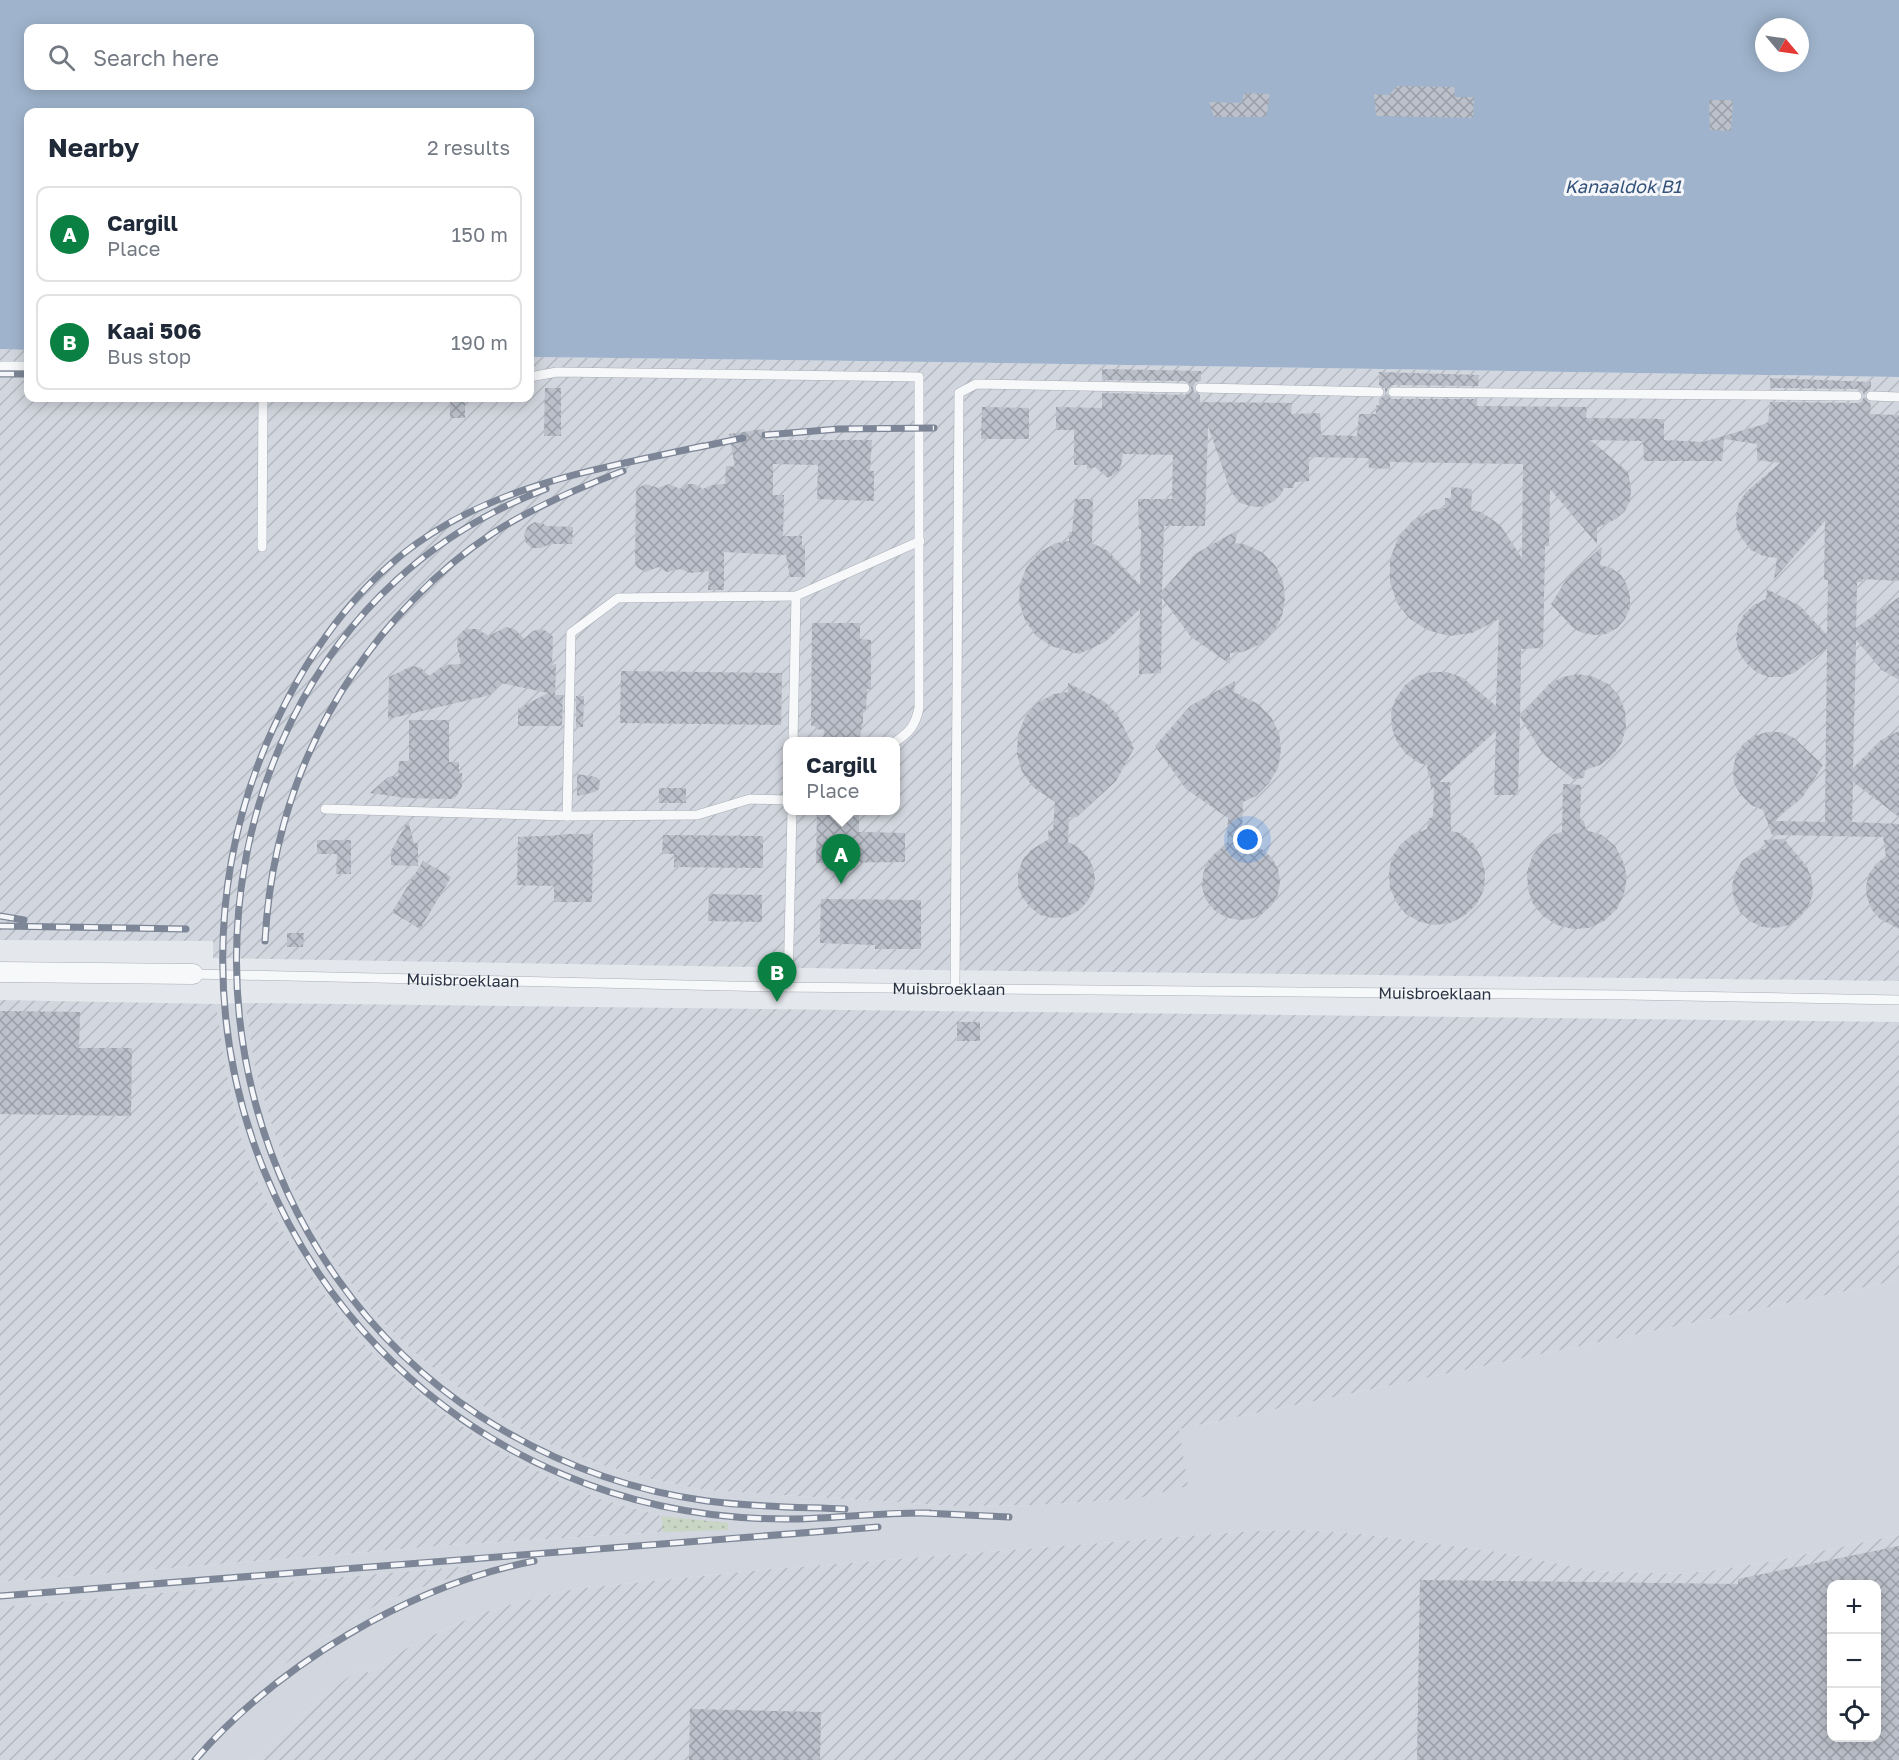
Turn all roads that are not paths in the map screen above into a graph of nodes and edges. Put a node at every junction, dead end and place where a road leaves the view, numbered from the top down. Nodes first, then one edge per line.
1 (0, 366) edge
2 (24, 366) edge
3 (534, 376) edge
4 (1185, 388) dead end
5 (1200, 388) dead end
6 (1379, 392) dead end
7 (1393, 392) dead end
8 (1857, 396) dead end
9 (1871, 396) dead end
10 (1899, 396) edge
11 (263, 402) edge
12 (920, 541) junction
13 (262, 548) dead end
14 (796, 596) junction
15 (793, 737) edge
16 (900, 739) edge
17 (783, 800) edge
18 (326, 809) dead end
19 (792, 815) edge
20 (567, 816) junction
21 (0, 972) edge
22 (193, 974) joint
23 (788, 987) junction
24 (955, 988) junction
25 (1899, 1000) edge

1 - 2 lane
3 - 12 lane
4 - 24 lane
5 - 6 lane
7 - 8 lane
9 - 10 lane
11 - 13 lane
12 - 14 lane
12 - 16 lane
14 - 15 lane
14 - 20 lane
17 - 20 lane
18 - 20 lane
19 - 23 lane
21 - 22 street, Muisbroeklaan
22 - 23 lane, Muisbroeklaan
23 - 24 lane, Muisbroeklaan
24 - 25 lane, Muisbroeklaan

